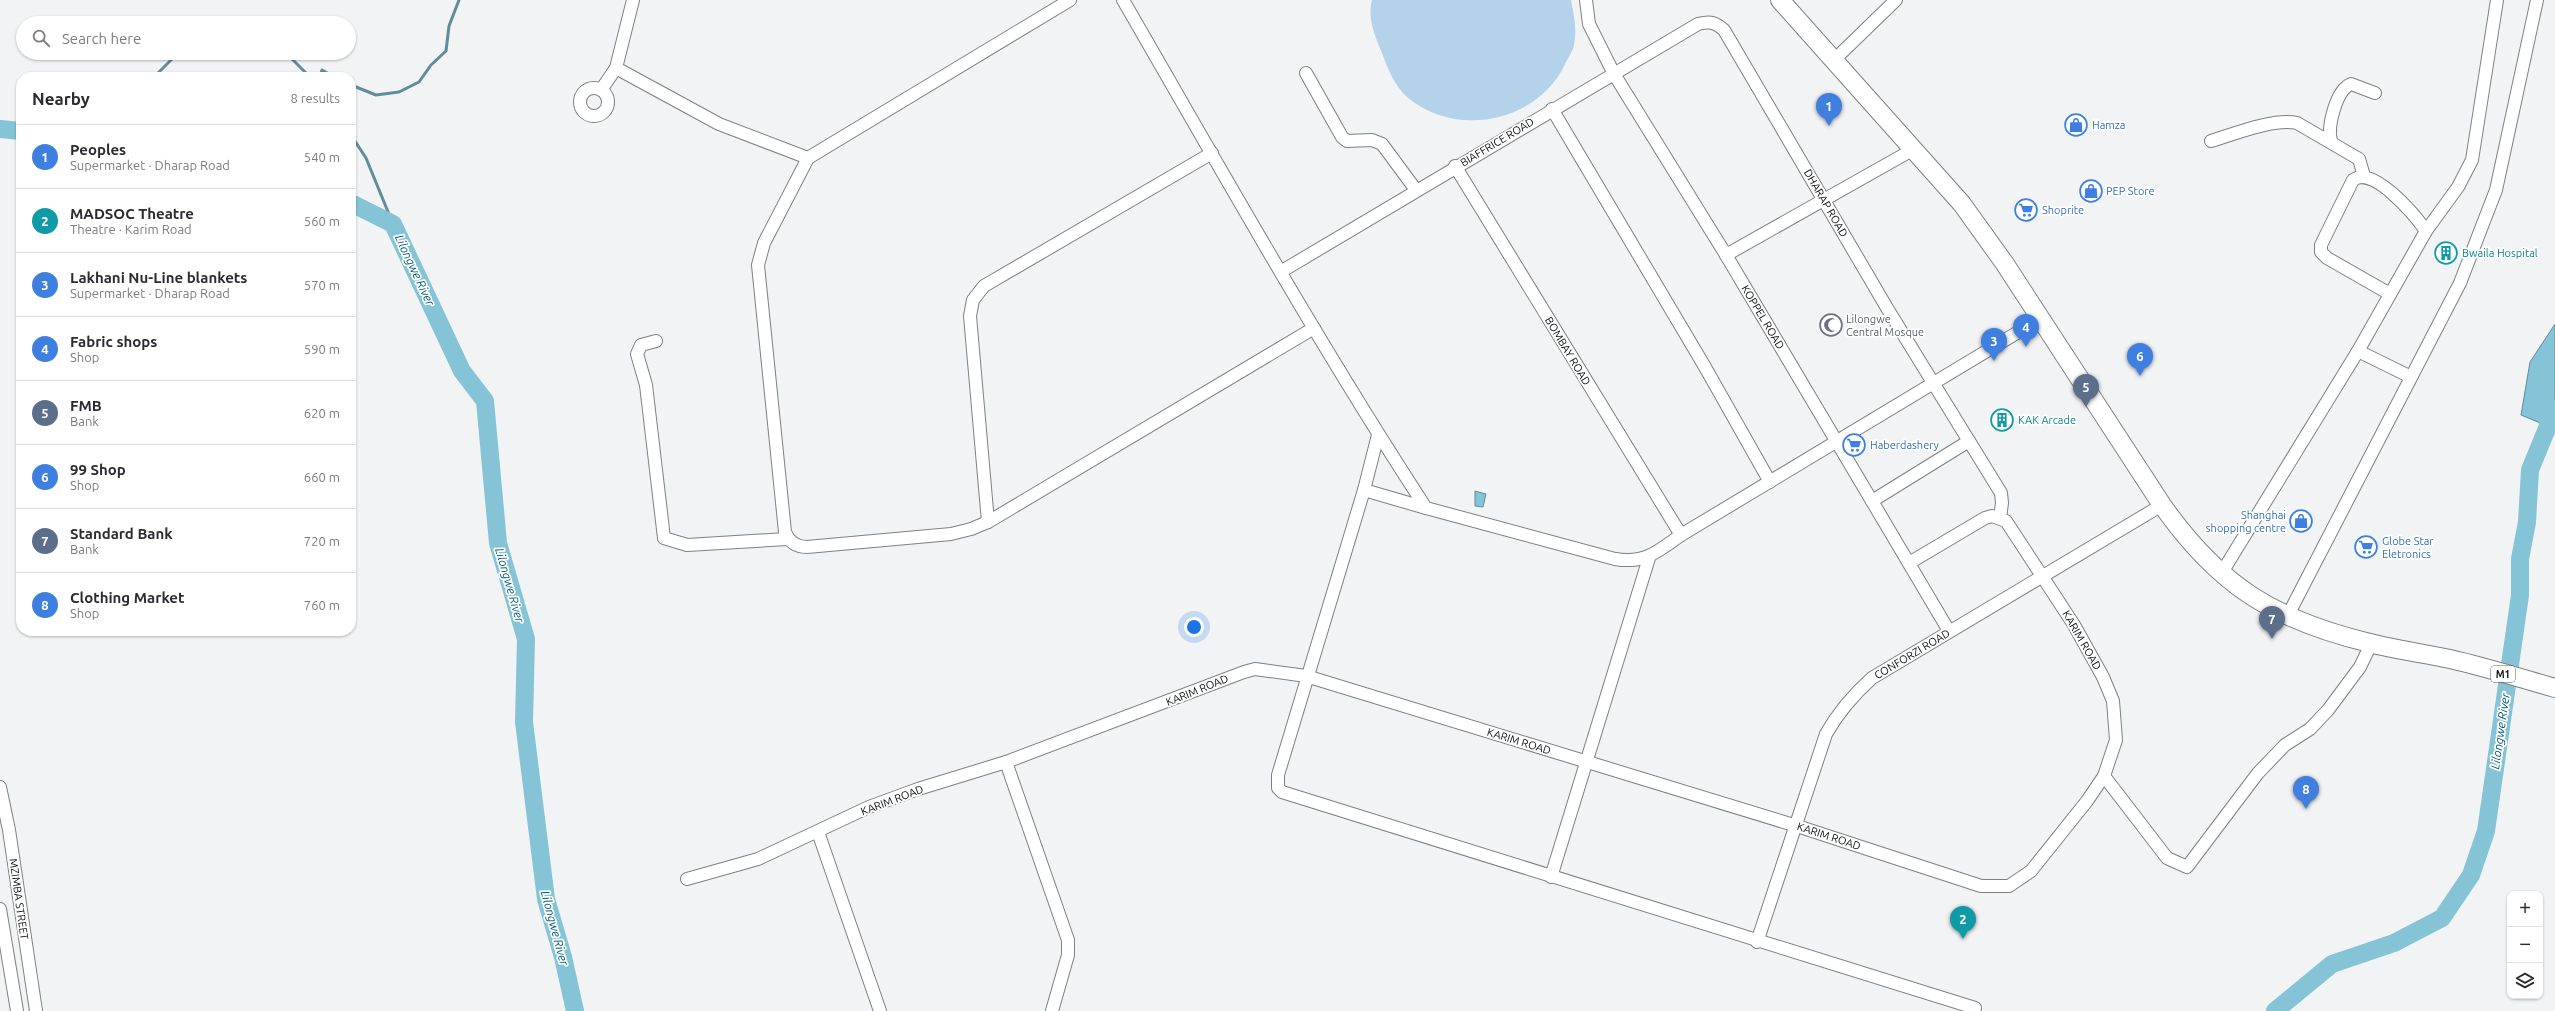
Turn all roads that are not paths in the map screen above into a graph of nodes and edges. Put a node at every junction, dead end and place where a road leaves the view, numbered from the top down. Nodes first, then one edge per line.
1 (633, 0) edge
2 (1070, 0) edge
3 (1123, 0) edge
4 (1586, 0) edge
5 (1780, 0) edge
6 (1896, 0) edge
7 (2497, 0) edge
8 (2538, 1) edge
9 (1716, 23) joint
10 (1833, 61) junction
11 (616, 68) junction
12 (1306, 73) dead end
13 (1614, 74) junction
14 (601, 90) dead end
15 (2375, 93) dead end
16 (1552, 109) junction
17 (2211, 141) dead end
18 (2331, 142) junction
19 (1914, 149) junction
20 (1212, 153) junction
21 (808, 158) junction
22 (1455, 166) junction
23 (2364, 176) junction
24 (1416, 190) junction
25 (1823, 199) junction
26 (2426, 231) junction
27 (1726, 255) junction
28 (1282, 271) junction
29 (2390, 294) junction
30 (2040, 319) junction
31 (1314, 328) junction
32 (656, 341) dead end
33 (2358, 351) junction
34 (2409, 376) junction
35 (1935, 384) junction
36 (1378, 436) junction
37 (1969, 441) junction
38 (1837, 442) junction
39 (1770, 482) junction
40 (1364, 490) junction
41 (1872, 500) junction
42 (2162, 505) junction
43 (1426, 508) junction
44 (2000, 518) junction
45 (988, 522) junction
46 (1681, 535) junction
47 (788, 539) junction
48 (1649, 558) junction
49 (1909, 563) junction
50 (2221, 574) junction
51 (2041, 575) junction
52 (2286, 617) junction
53 (1949, 631) junction
54 (2370, 644) junction
55 (1306, 676) junction
56 (2555, 688) edge
57 (1587, 761) junction
58 (1006, 762) junction
59 (2104, 776) junction
60 (0, 787) edge
61 (1797, 826) junction
62 (818, 832) junction
63 (1551, 877) junction
64 (687, 879) dead end
65 (0, 909) edge
66 (1757, 942) junction
67 (1975, 1008) dead end
68 (17, 1011) edge
69 (36, 1011) edge
70 (880, 1011) edge
71 (1052, 1011) edge

1 - 11 street
2 - 21 street
3 - 20 street
4 - 13 street, KOPPEL ROAD
5 - 10 highway, M1
6 - 10 street
7 - 26 street
8 - 34 street
9 - 13 street, BIAFFRICE ROAD
9 - 25 street, DHARAP ROAD
10 - 19 highway, M1
11 - 14 street
11 - 21 street
12 - 24 street
13 - 16 street, BIAFFRICE ROAD
13 - 27 street, KOPPEL ROAD
15 - 18 street
16 - 22 street, BIAFFRICE ROAD
16 - 39 street
17 - 18 street
18 - 23 street
19 - 25 street
19 - 30 highway, M1
20 - 28 street
20 - 45 street
21 - 47 street
22 - 24 street, BIAFFRICE ROAD
22 - 46 street, BOMBAY ROAD
23 - 26 street
23 - 29 street
24 - 28 street, BIAFFRICE ROAD
25 - 27 street
25 - 35 street, DHARAP ROAD
26 - 29 street
27 - 38 street, KOPPEL ROAD
28 - 31 street
29 - 33 street
30 - 35 street
30 - 42 highway, M1
31 - 36 street
31 - 45 street
32 - 47 street
33 - 34 street
33 - 50 street
34 - 52 street
35 - 37 street, DHARAP ROAD
35 - 38 street
36 - 40 street
36 - 43 street
37 - 41 street
37 - 44 street, DHARAP ROAD
38 - 39 street
38 - 41 street, KOPPEL ROAD
39 - 46 street
40 - 43 street
40 - 55 street
41 - 49 street, KOPPEL ROAD
42 - 50 highway, M1
42 - 51 street, CONFORZI ROAD
43 - 48 street
44 - 49 street
44 - 51 street, KARIM ROAD
45 - 47 street
46 - 48 street
48 - 57 street
49 - 53 street, KOPPEL ROAD
50 - 52 highway, M1
51 - 53 street, CONFORZI ROAD
51 - 59 street, KARIM ROAD
52 - 54 highway, M1
53 - 61 street, CONFORZI ROAD
54 - 56 highway, M1
54 - 59 street
55 - 57 street, KARIM ROAD
55 - 58 street, KARIM ROAD
55 - 63 street
57 - 61 street, KARIM ROAD
57 - 63 street
58 - 62 street, KARIM ROAD
58 - 71 street
59 - 61 street, KARIM ROAD
60 - 69 street, MZIMBA STREET
61 - 66 street, CONFORZI ROAD
62 - 64 street, KARIM ROAD
62 - 70 street
63 - 66 street
65 - 68 street, MZIMBA STREET
66 - 67 street

